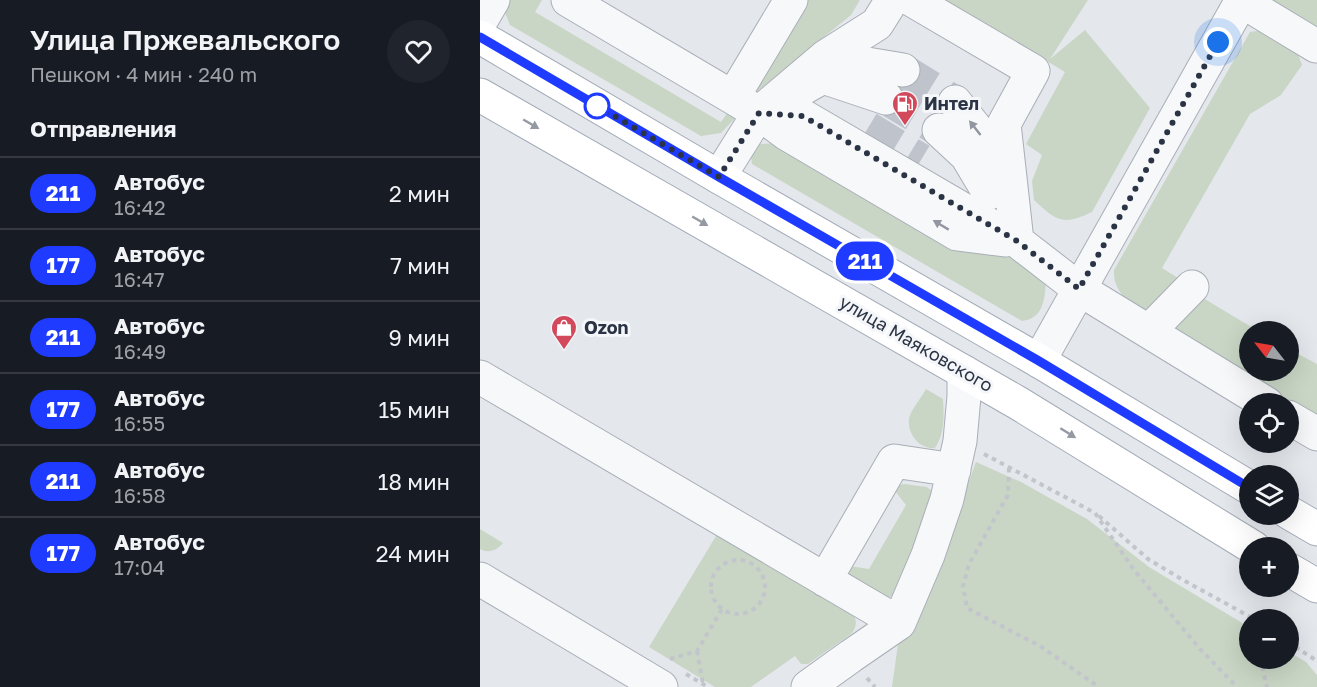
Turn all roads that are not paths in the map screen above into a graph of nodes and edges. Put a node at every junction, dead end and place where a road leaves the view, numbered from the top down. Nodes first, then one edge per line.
1 (493, 0) edge
2 (568, 0) edge
3 (791, 0) edge
4 (892, 0) edge
5 (912, 0) edge
6 (1241, 0) edge
7 (480, 22) edge
8 (480, 37) edge
9 (1316, 46) edge
10 (825, 57) junction
11 (903, 70) tunnel mouth
12 (480, 95) edge
13 (886, 99) tunnel mouth
14 (955, 102) tunnel mouth
15 (746, 105) junction
16 (868, 128) tunnel mouth
17 (939, 130) tunnel mouth
18 (921, 160) tunnel mouth
19 (719, 177) junction
20 (1017, 241) junction
21 (1192, 287) dead end
22 (1079, 289) junction
23 (1149, 331) junction
24 (1039, 361) junction
25 (964, 372) junction
26 (480, 377) edge
27 (1249, 393) edge
28 (1299, 423) edge
29 (1317, 434) edge
30 (957, 455) junction
31 (1239, 481) edge
32 (1299, 518) edge
33 (1317, 529) edge
34 (1239, 539) edge
35 (1299, 575) edge
36 (480, 579) edge
37 (825, 580) junction
38 (1317, 586) edge
39 (899, 623) junction
40 (663, 674) edge
41 (808, 687) edge

1 - 7 street
2 - 15 street
3 - 15 street
4 - 10 street
5 - 20 street
6 - 9 street
6 - 22 street
8 - 19 main road
10 - 11 street
10 - 15 street
12 -> 25 main road, улица Маяковского
13 - 15 street
20 -> 14 street
15 - 16 street
15 - 19 street
20 -> 15 street
17 - 20 street
18 - 20 street
19 - 24 main road
20 - 22 street
21 - 23 street
22 - 23 street
22 - 24 street
23 - 27 street
24 - 31 main road
25 - 30 street
25 -> 34 main road, улица Маяковского
26 - 37 street
28 - 29 street
30 - 37 street
30 - 39 street
32 - 33 main road
35 - 38 main road
36 - 40 street
37 - 39 street
39 - 41 street

